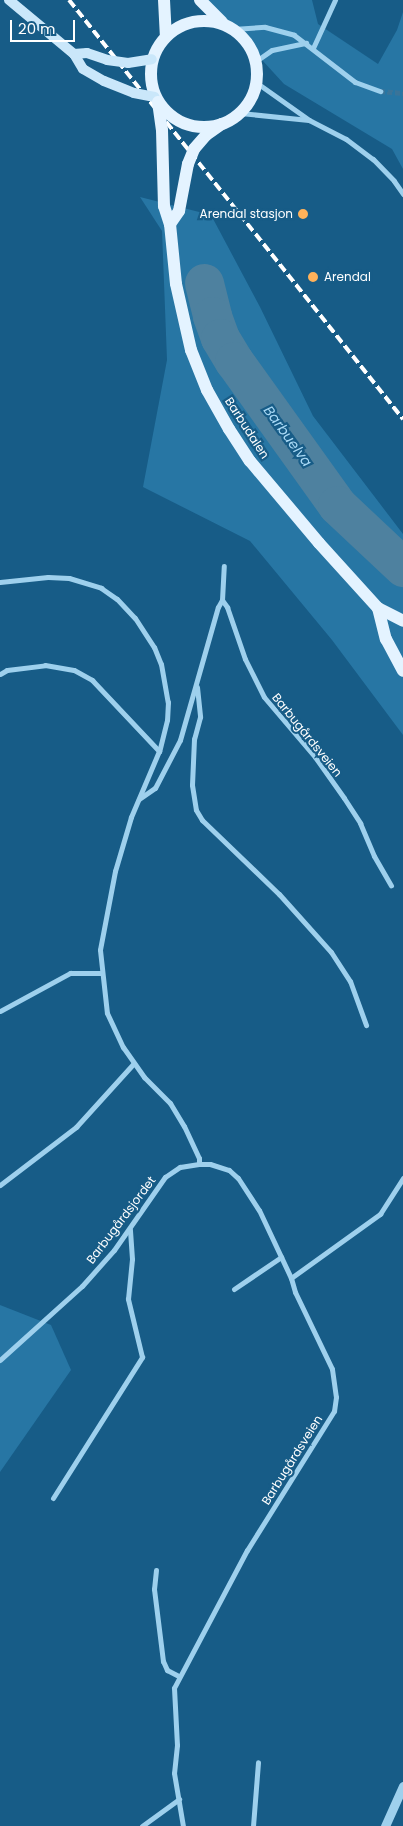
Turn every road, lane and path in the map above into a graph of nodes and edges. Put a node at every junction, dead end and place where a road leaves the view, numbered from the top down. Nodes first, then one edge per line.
1 (9, 0) edge
2 (164, 0) edge
3 (200, 0) edge
4 (336, 0) edge
5 (228, 26) junction
6 (166, 36) junction
7 (306, 43) junction
8 (313, 48) junction
9 (74, 54) junction
10 (152, 59) junction
11 (256, 61) junction
12 (257, 83) junction
13 (380, 91) tunnel mouth
14 (157, 99) junction
15 (240, 113) junction
16 (309, 120) junction
17 (222, 124) junction
18 (403, 194) edge
19 (170, 224) junction
20 (224, 566) dead end
21 (0, 582) edge
22 (222, 600) junction
23 (378, 608) junction
24 (403, 621) edge
25 (403, 671) edge
26 (0, 674) edge
27 (197, 687) junction
28 (159, 751) junction
29 (139, 799) junction
30 (391, 885) dead end
31 (102, 973) junction
32 (0, 1011) edge
33 (366, 1025) dead end
34 (134, 1063) junction
35 (199, 1164) junction
36 (403, 1178) edge
37 (0, 1185) edge
38 (130, 1228) junction
39 (281, 1257) junction
40 (291, 1278) junction
41 (234, 1289) dead end
42 (0, 1360) edge
43 (53, 1498) dead end
44 (156, 1570) dead end
45 (179, 1676) junction
46 (258, 1762) dead end
47 (403, 1786) edge
48 (179, 1799) junction
49 (142, 1826) edge
50 (183, 1826) edge
51 (253, 1826) edge
52 (385, 1826) edge

1 - 9 main road
2 - 6 main road
3 - 5 main road
4 - 8 street
5 - 6 main road
5 - 7 street
5 - 11 main road
6 - 10 main road
7 - 8 street
7 - 11 street
8 - 13 street
9 - 10 main road, bridge
9 - 14 main road, bridge
10 - 14 main road
11 - 12 main road
12 - 15 main road
12 - 16 street
14 - 17 main road, bridge
14 - 19 main road, Barbudalen, bridge
15 - 16 street
15 - 17 main road
16 - 18 street
17 - 19 main road, bridge
19 - 23 main road, Barbudalen
20 - 22 street
21 - 28 street
22 - 27 street
22 - 30 street, Barbugårdsveien
23 - 24 main road, Barbudalen
23 - 25 main road, Barbudalen
26 - 28 street
27 - 29 street
27 - 33 street
28 - 29 street
29 - 31 street
31 - 32 street
31 - 34 street
34 - 35 street
34 - 37 street
35 - 38 street, Barbugårdsjordet
35 - 39 street, Barbugårdsveien
36 - 40 street
38 - 42 street, Barbugårdsjordet
38 - 43 street
39 - 40 street, Barbugårdsveien
39 - 41 street
40 - 45 street, Barbugårdsveien
44 - 45 street
45 - 48 street, Barbugårdsveien
46 - 51 street
47 - 52 street
48 - 49 street
48 - 50 street, Barbugårdsveien

